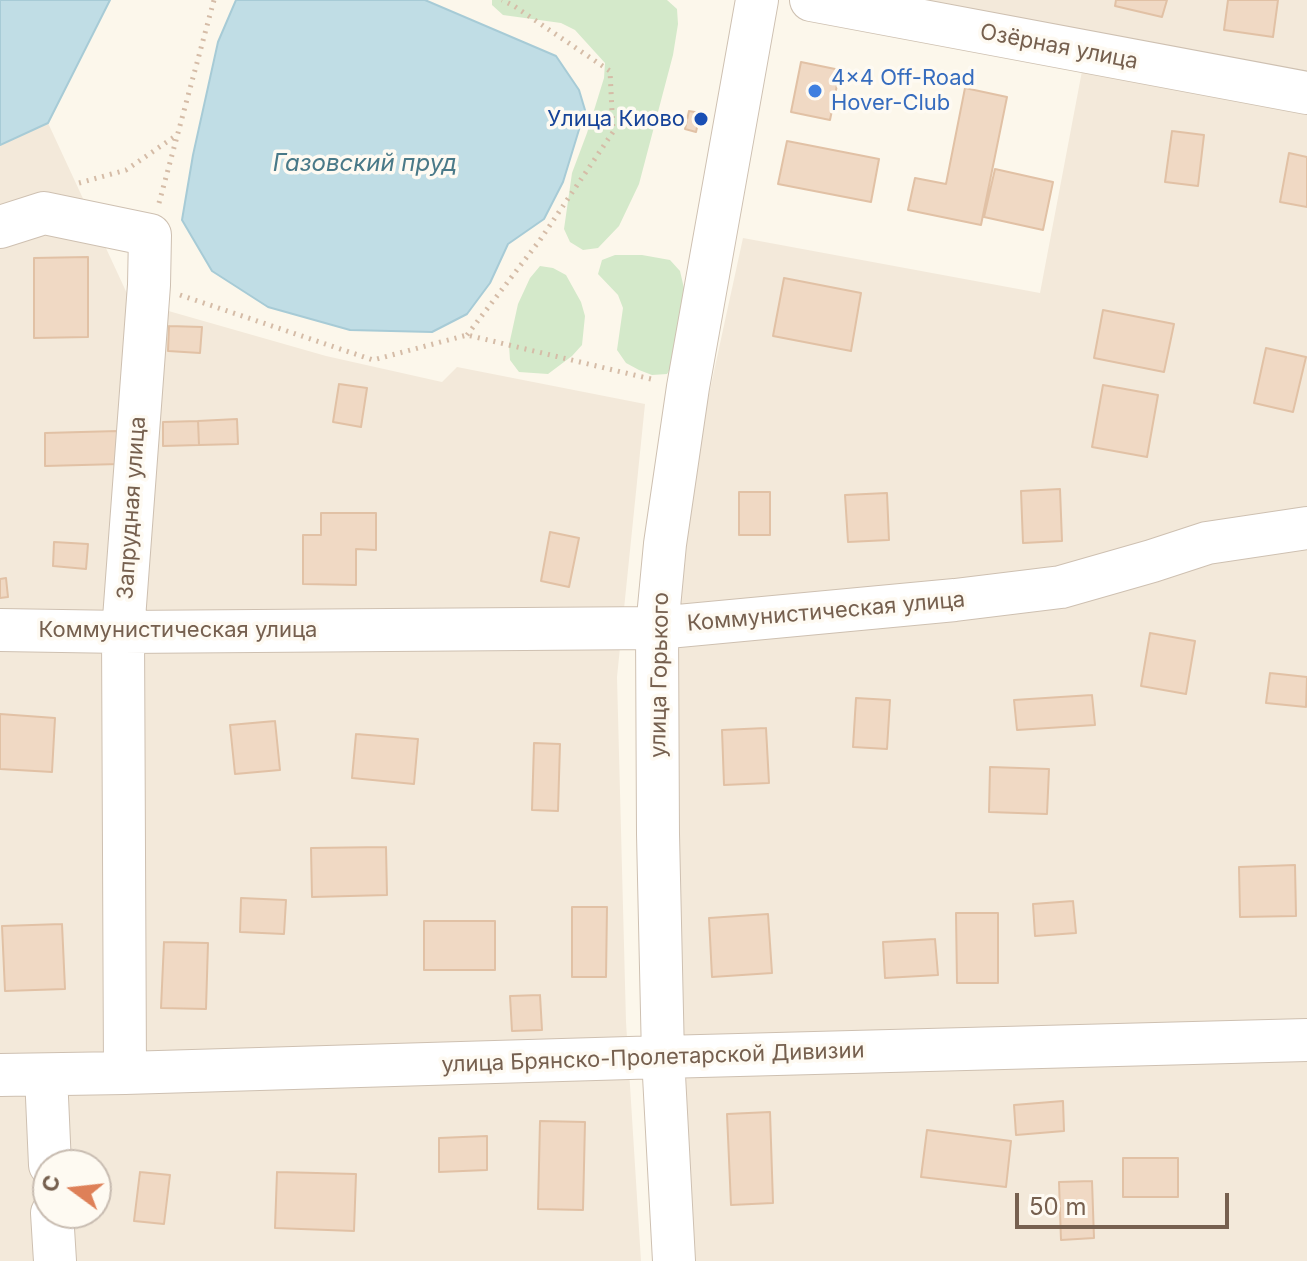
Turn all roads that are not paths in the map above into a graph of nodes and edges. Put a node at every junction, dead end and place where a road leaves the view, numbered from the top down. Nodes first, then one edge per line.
1 (757, 0) edge
2 (811, 0) edge
3 (1307, 93) edge
4 (0, 227) edge
5 (1307, 528) edge
6 (657, 628) junction
7 (0, 630) edge
8 (123, 632) junction
9 (1307, 1040) edge
10 (663, 1057) junction
11 (125, 1073) junction
12 (0, 1075) edge
13 (46, 1075) junction
14 (49, 1149) edge
15 (53, 1229) edge
16 (55, 1261) edge
17 (674, 1261) edge

1 - 6 street, улица Горького
2 - 3 street, Озёрная улица
4 - 8 street, Запрудная улица
5 - 6 street, Коммунистическая улица
6 - 8 street, Коммунистическая улица
6 - 10 street, улица Горького
7 - 8 street, Коммунистическая улица
8 - 11 street, Запрудная улица
9 - 10 street, улица Брянско-Пролетарской Дивизии
10 - 11 street, улица Брянско-Пролетарской Дивизии
10 - 17 street, улица Горького
11 - 13 street, улица Брянско-Пролетарской Дивизии
12 - 13 street, улица Брянско-Пролетарской Дивизии
13 - 14 street
15 - 16 street

